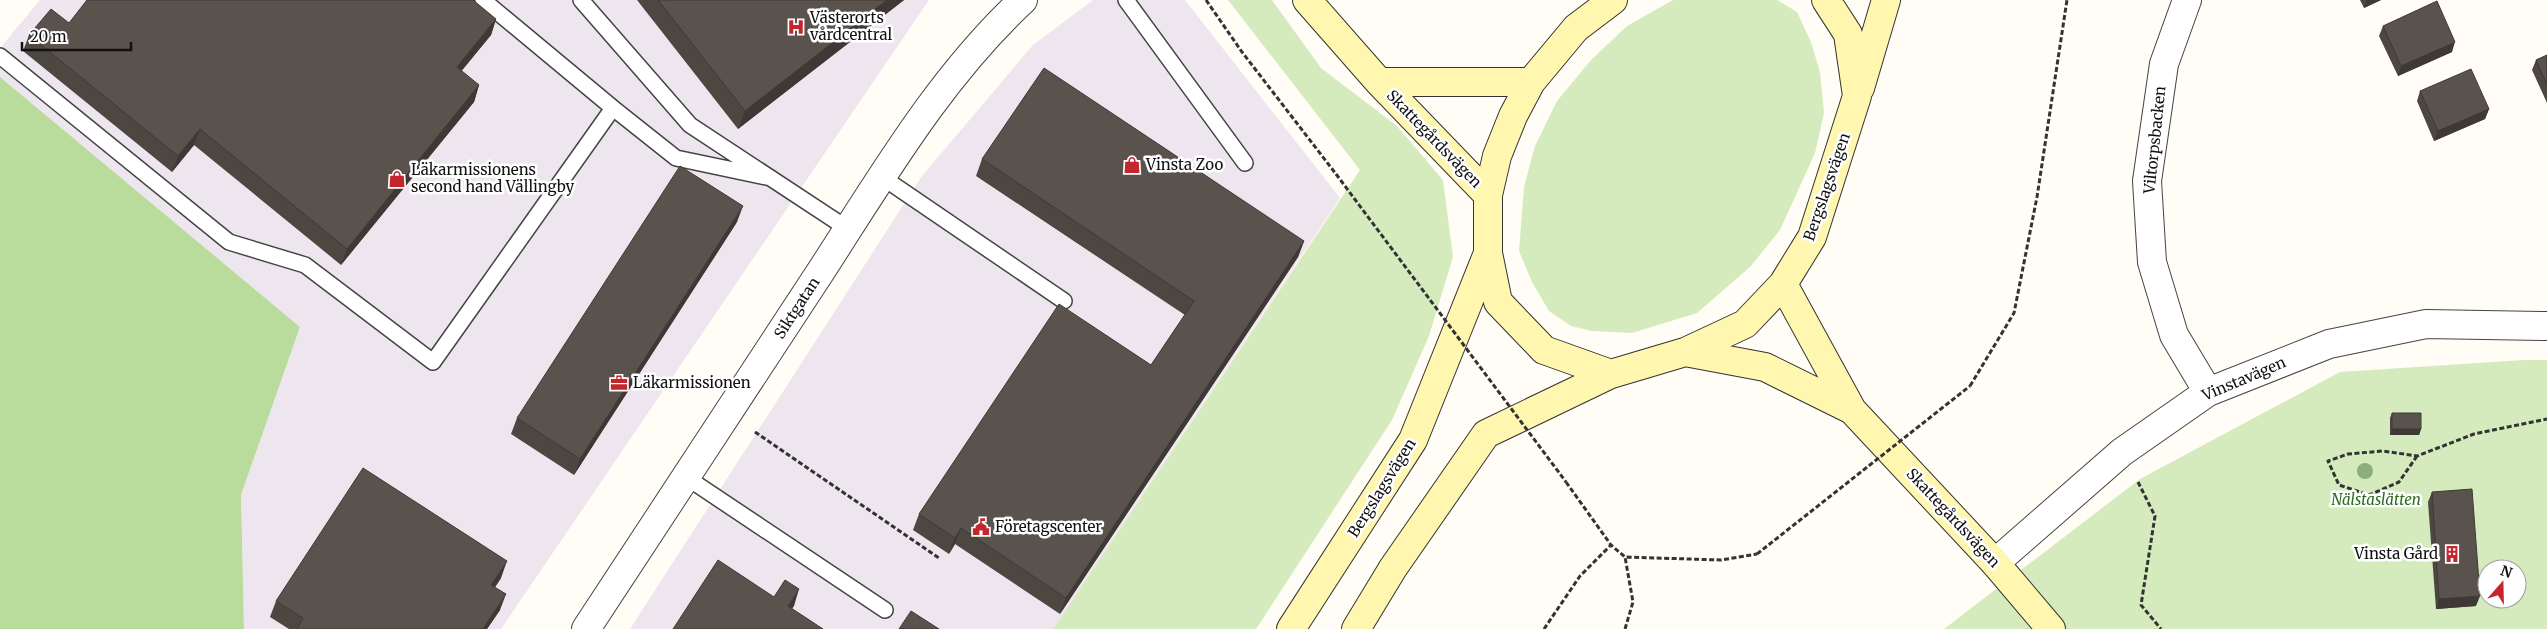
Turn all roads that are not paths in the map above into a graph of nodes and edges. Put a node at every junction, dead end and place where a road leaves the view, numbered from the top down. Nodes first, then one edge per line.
1 (483, 0) edge
2 (581, 0) edge
3 (1023, 0) edge
4 (1126, 0) edge
5 (1307, 0) edge
6 (1612, 0) edge
7 (1826, 0) edge
8 (1886, 0) edge
9 (2187, 0) edge
10 (0, 56) edge
11 (1379, 82) junction
12 (1531, 82) junction
13 (1857, 96) junction
14 (613, 108) junction
15 (1245, 163) dead end
16 (882, 177) junction
17 (771, 178) junction
18 (1488, 196) junction
19 (848, 229) junction
20 (1488, 254) junction
21 (1783, 284) junction
22 (1064, 301) dead end
23 (2547, 326) edge
24 (1685, 352) junction
25 (1611, 374) junction
26 (2208, 392) junction
27 (1852, 410) junction
28 (686, 477) junction
29 (1995, 563) junction
30 (885, 610) dead end
31 (586, 629) edge
32 (1291, 629) edge
33 (1356, 629) edge
34 (2051, 629) edge

1 - 14 lane
2 - 17 lane
3 - 16 street, Siktgatan
4 - 15 lane
5 - 11 main road, Skattegårdsvägen
6 - 12 main road, Bergslagsvägen
7 - 13 main road, Bergslagsvägen
8 - 13 main road, Bergslagsvägen
9 - 26 street, Viltorpsbacken
10 - 14 lane
11 - 12 main road, Skattegårdsvägen
11 - 18 main road, Skattegårdsvägen
12 - 18 main road, Bergslagsvägen
13 - 21 main road, Bergslagsvägen
14 - 17 lane
16 - 19 street, Siktgatan
16 - 22 lane
17 - 19 lane
18 - 20 main road, Bergslagsvägen
19 - 28 street, Siktgatan
20 - 25 main road, Bergslagsvägen
20 - 32 main road, Bergslagsvägen
21 - 24 main road, Bergslagsvägen
21 - 27 main road, Skattegårdsvägen
23 - 26 street, Vinstavägen
24 - 25 main road, Bergslagsvägen
24 - 27 main road, Skattegårdsvägen
25 - 33 main road, Bergslagsvägen
26 - 29 street, Vinstavägen
27 - 29 main road, Skattegårdsvägen
28 - 30 lane
28 - 31 street, Siktgatan
29 - 34 main road, Skattegårdsvägen

